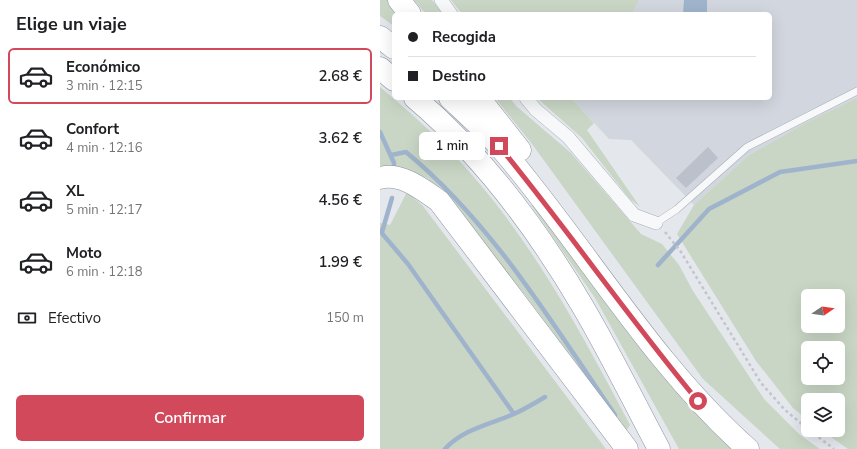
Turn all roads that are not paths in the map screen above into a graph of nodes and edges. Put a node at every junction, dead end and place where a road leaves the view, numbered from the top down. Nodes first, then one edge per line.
1 (399, 0) edge
2 (441, 0) edge
3 (408, 12) edge
4 (450, 12) edge
5 (380, 37) edge
6 (392, 46) edge
7 (380, 68) edge
8 (392, 78) edge
9 (857, 91) edge
10 (417, 100) edge
11 (452, 100) edge
12 (481, 100) edge
13 (528, 100) edge
14 (380, 178) edge
15 (656, 223) joint
16 (571, 236) junction
17 (627, 449) edge
18 (659, 449) edge
19 (748, 449) edge

1 - 3 highway
2 - 4 street
5 - 6 highway
7 - 8 highway
9 - 15 lane
10 - 18 highway
11 - 16 highway
12 - 16 highway
13 - 15 street
14 - 17 highway
16 - 19 highway

